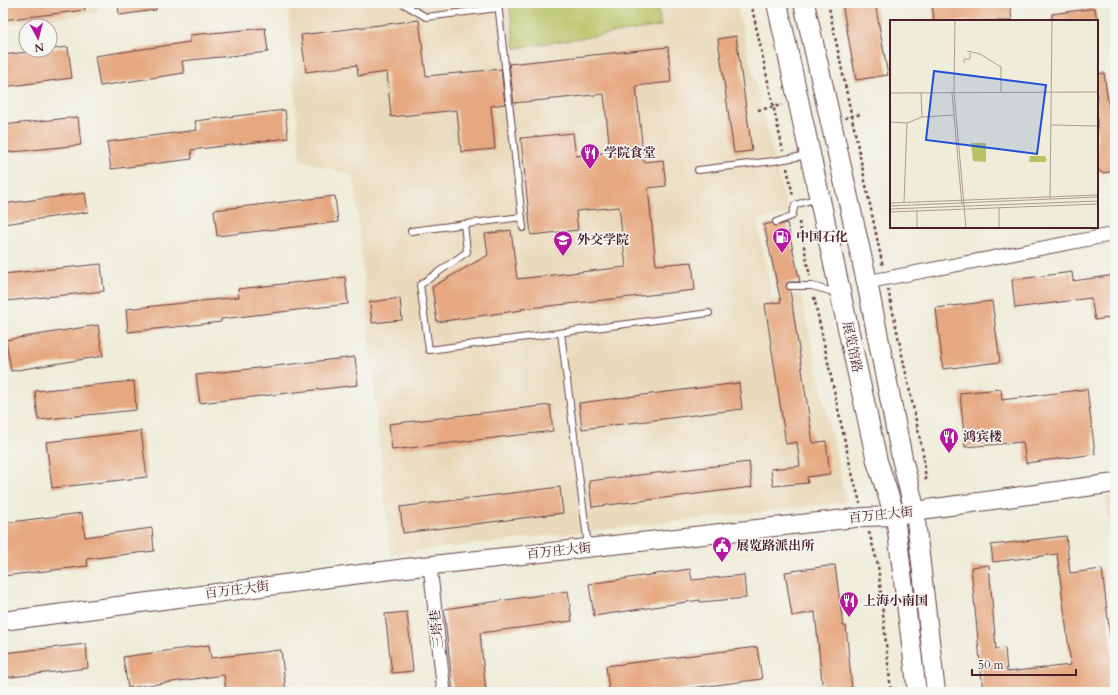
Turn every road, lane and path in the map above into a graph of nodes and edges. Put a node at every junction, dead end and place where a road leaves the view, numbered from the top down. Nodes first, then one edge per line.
1 (402, 3) edge
2 (751, 3) edge
3 (777, 3) edge
4 (804, 3) edge
5 (498, 6) edge
6 (810, 154) junction
7 (785, 159) junction
8 (698, 170) dead end
9 (819, 197) junction
10 (795, 205) junction
11 (522, 217) junction
12 (776, 222) dead end
13 (464, 224) junction
14 (523, 228) dead end
15 (412, 231) dead end
16 (1115, 234) edge
17 (867, 282) junction
18 (790, 286) dead end
19 (812, 286) junction
20 (841, 294) junction
21 (709, 313) dead end
22 (561, 333) junction
23 (1115, 483) edge
24 (915, 512) junction
25 (895, 516) junction
26 (864, 517) junction
27 (588, 548) junction
28 (430, 566) junction
29 (3, 621) edge
30 (444, 692) edge
31 (891, 692) edge
32 (918, 692) edge
33 (936, 692) edge

1 - 5 lane
2 - 7 path
3 - 6 main road, 展览馆路
4 - 17 main road, 展览馆路
5 - 11 lane
6 - 7 lane
6 - 9 main road, 展览馆路
7 - 8 lane
7 - 10 path
9 - 10 lane
9 - 20 main road, 展览馆路
10 - 12 lane
10 - 19 path
11 - 13 lane
11 - 14 lane
13 - 15 lane
13 - 22 lane
16 - 17 street
17 - 24 main road, 展览馆路
18 - 19 lane
19 - 20 lane
19 - 26 path
20 - 25 main road, 展览馆路
21 - 22 lane
22 - 27 lane
23 - 24 main road, 百万庄大街
24 - 25 main road, 百万庄大街
24 - 33 main road, 展览馆路
25 - 26 main road, 百万庄大街
25 - 32 main road, 展览馆路
26 - 27 main road, 百万庄大街
26 - 31 path
27 - 28 main road, 百万庄大街
28 - 29 main road, 百万庄大街
28 - 30 street, 三塔巷

